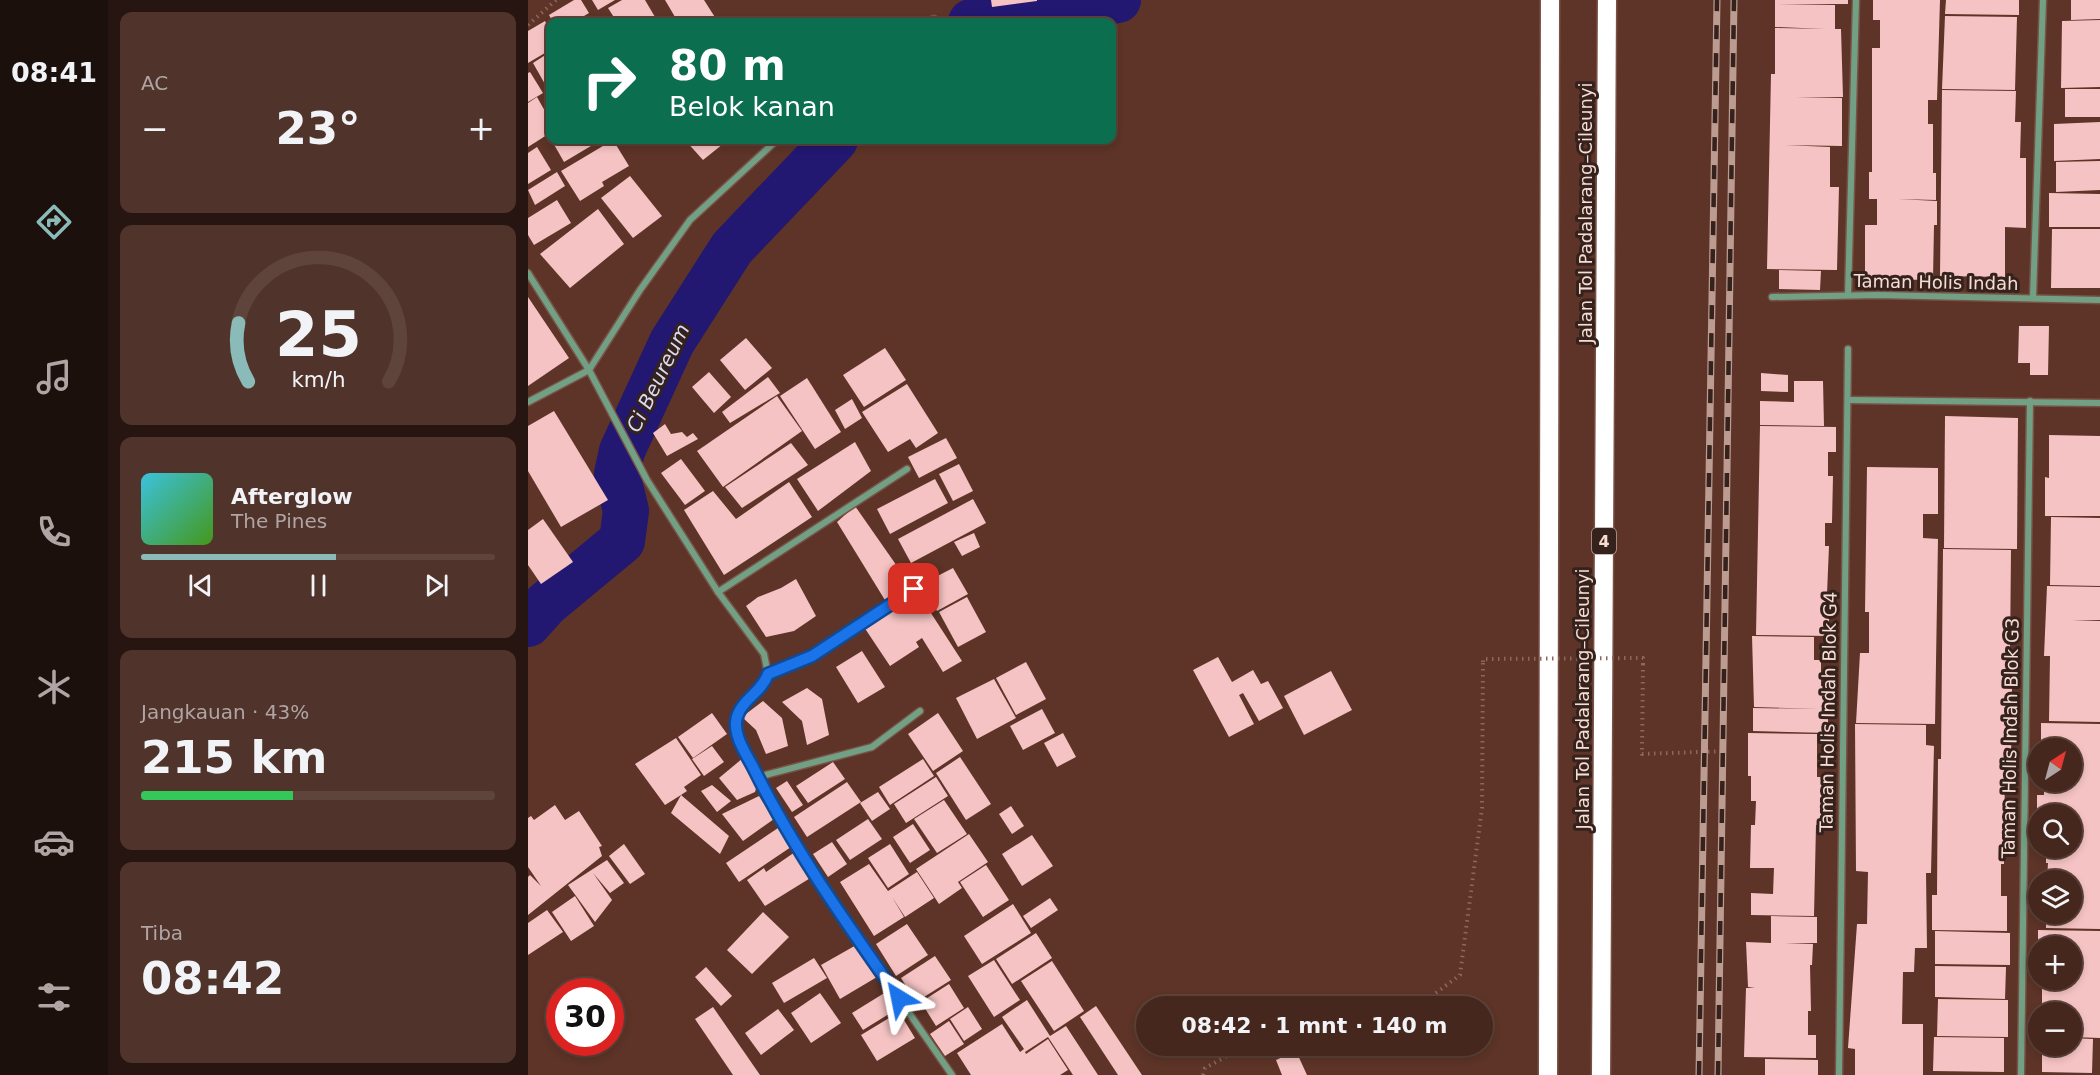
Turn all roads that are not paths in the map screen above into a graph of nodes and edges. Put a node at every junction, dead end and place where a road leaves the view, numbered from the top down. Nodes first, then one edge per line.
1 (1856, 0) edge
2 (2043, 0) edge
3 (1607, 4) edge
4 (1550, 8) edge
5 (773, 144) edge
6 (528, 273) edge
7 (1848, 295) junction
8 (1772, 297) dead end
9 (2033, 298) junction
10 (2100, 300) edge
11 (1848, 349) dead end
12 (589, 370) junction
13 (1848, 400) junction
14 (2030, 401) junction
15 (528, 402) edge
16 (2100, 403) edge
17 (907, 469) dead end
18 (914, 589) dead end
19 (717, 592) junction
20 (768, 674) junction
21 (920, 711) dead end
22 (758, 777) junction
23 (952, 1075) edge
24 (1548, 1075) edge
25 (1601, 1075) edge
26 (1839, 1075) edge
27 (2021, 1075) edge

1 - 7 street
2 - 9 street
3 - 25 highway, Jalan Tol Padalarang–Cileunyi / 4
4 - 24 highway, Jalan Tol Padalarang–Cileunyi
5 - 12 street
6 - 12 street
7 - 8 street, Taman Holis Indah
7 - 9 street, Taman Holis Indah
9 - 10 street, Taman Holis Indah
11 - 13 street, Taman Holis Indah Blok G4
12 - 15 street
12 - 19 street
13 - 14 street
13 - 26 street, Taman Holis Indah Blok G4
14 - 16 street
14 - 27 street, Taman Holis Indah Blok G3
17 - 19 street
18 - 20 street
19 - 20 street
20 - 22 street
21 - 22 street
22 - 23 street

